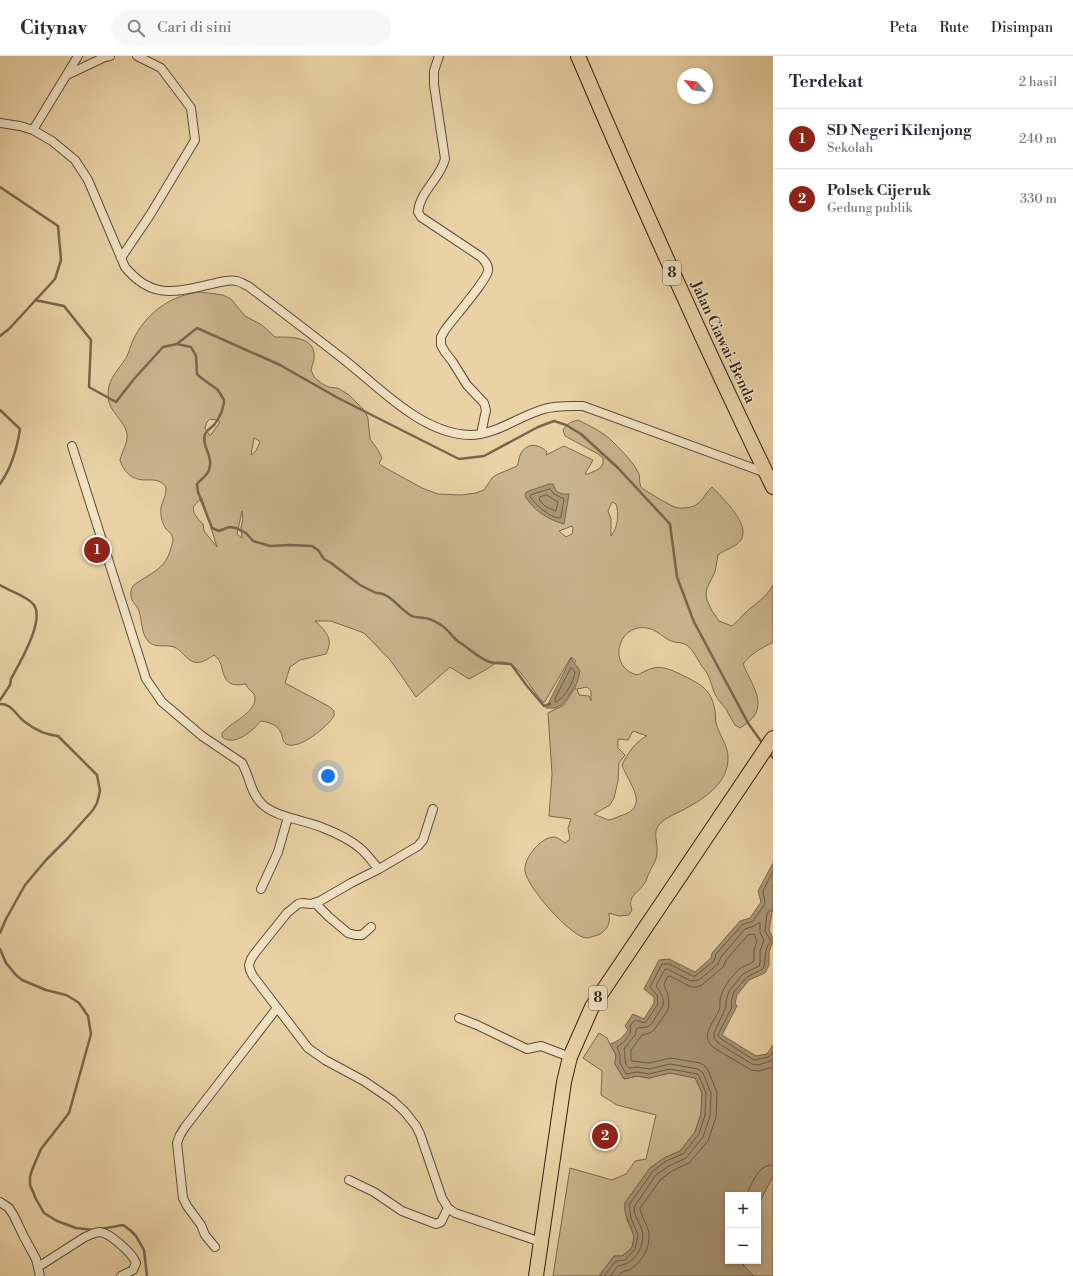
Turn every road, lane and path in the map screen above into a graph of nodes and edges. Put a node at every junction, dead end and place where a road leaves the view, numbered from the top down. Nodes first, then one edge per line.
1 (78, 56) edge
2 (110, 56) edge
3 (137, 56) edge
4 (439, 56) edge
5 (578, 56) edge
6 (66, 75) junction
7 (0, 123) edge
8 (33, 130) junction
9 (121, 258) junction
10 (481, 434) junction
11 (72, 446) dead end
12 (770, 473) edge
13 (773, 487) edge
14 (772, 740) edge
15 (433, 809) dead end
16 (288, 817) junction
17 (379, 870) junction
18 (261, 889) dead end
19 (315, 903) junction
20 (371, 927) dead end
21 (277, 1008) junction
22 (459, 1018) dead end
23 (570, 1057) junction
24 (349, 1180) dead end
25 (0, 1202) edge
26 (448, 1208) junction
27 (541, 1242) junction
28 (215, 1247) dead end
29 (38, 1267) junction
30 (40, 1276) edge
31 (121, 1276) edge
32 (536, 1276) edge

1 - 6 street
2 - 6 street
3 - 9 street
4 - 10 street
5 - 12 highway, Jalan Ciawai-Benda / 8
6 - 8 street
7 - 8 street
8 - 9 street
9 - 10 street
10 - 12 street
11 - 16 street
12 - 13 highway, Jalan Ciawai-Benda / 8
14 - 23 highway, 8
15 - 17 street
16 - 17 street
16 - 18 street
17 - 19 street
19 - 20 street
19 - 21 street
21 - 26 street
21 - 28 street
22 - 23 street
23 - 27 highway, 8
24 - 26 street
25 - 29 street
26 - 27 street
27 - 32 highway, 8
29 - 30 street
29 - 31 street

